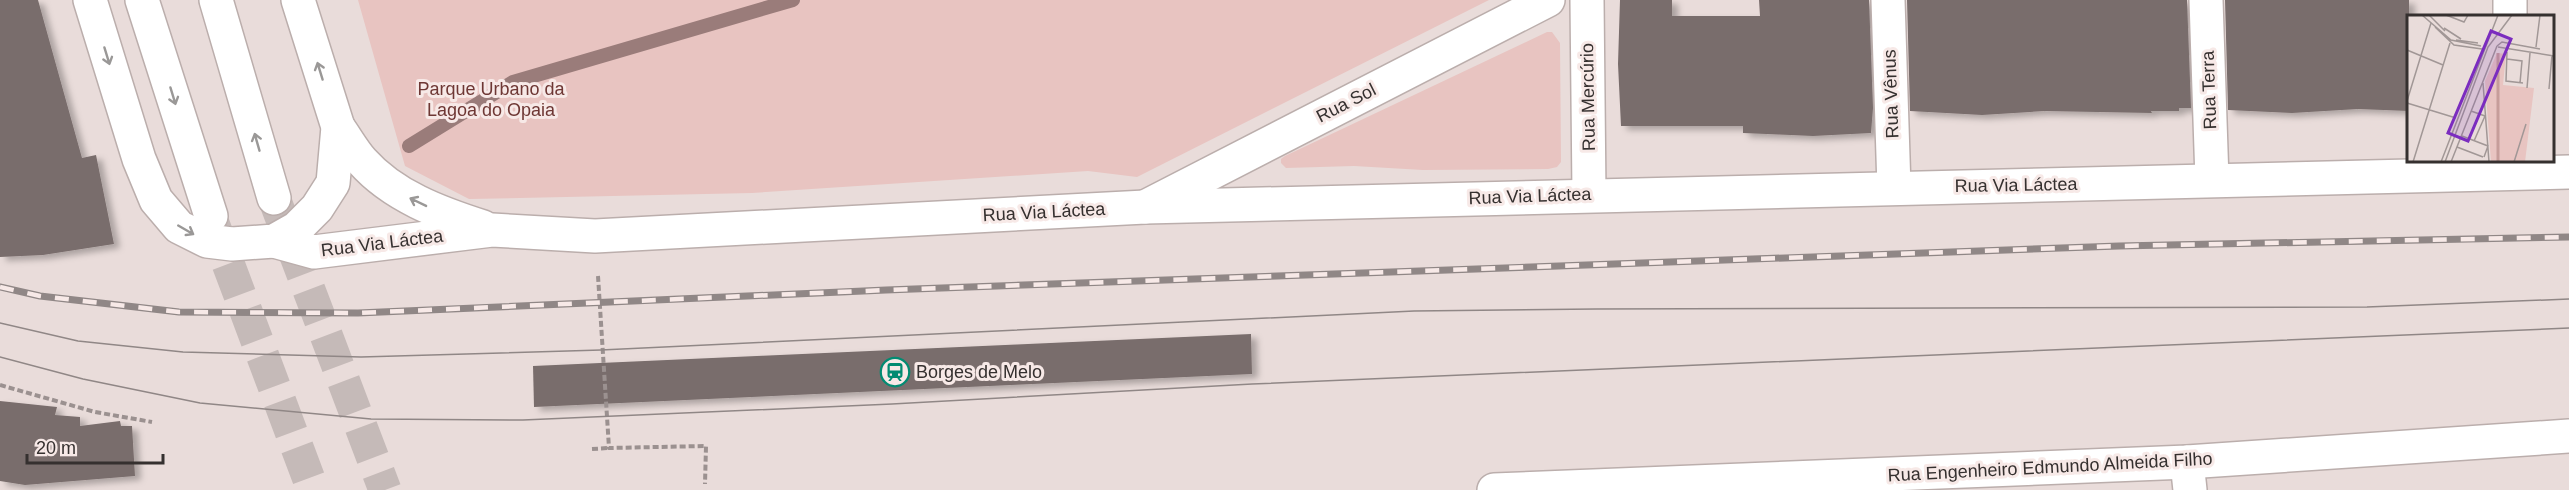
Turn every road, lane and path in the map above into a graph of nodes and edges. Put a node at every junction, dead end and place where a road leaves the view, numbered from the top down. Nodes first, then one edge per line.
1 (90, 0) edge
2 (142, 0) edge
3 (216, 0) edge
4 (298, 0) edge
5 (1548, 0) edge
6 (1587, 0) edge
7 (1888, 0) edge
8 (2206, 0) edge
9 (338, 127) junction
10 (2512, 167) edge
11 (2569, 172) edge
12 (2212, 180) junction
13 (1894, 188) junction
14 (1589, 194) junction
15 (274, 198) tunnel mouth
16 (1145, 207) junction
17 (211, 216) tunnel mouth
18 (492, 230) junction
19 (595, 236) junction
20 (274, 241) junction
21 (0, 384) edge
22 (152, 422) dead end
23 (2569, 436) edge
24 (609, 448) junction
25 (592, 449) dead end
26 (2188, 476) edge
27 (705, 484) dead end
28 (1494, 490) edge

1 -> 20 street
2 -> 17 street
15 -> 3 street
9 -> 4 street
5 - 16 street, Rua Sol
6 - 14 street, Rua Mercúrio
7 - 13 street, Rua Vênus
8 - 12 street, Rua Terra
18 -> 9 street, Rua Via Láctea
9 - 20 street
10 - 11 street, Rua Via Láctea
10 - 12 street, Rua Via Láctea
12 - 13 street, Rua Via Láctea
13 - 14 street, Rua Via Láctea
14 - 16 street, Rua Via Láctea
16 - 19 street, Rua Via Láctea
18 - 19 street, Rua Via Láctea
18 - 20 street, Rua Via Láctea
19 - 24 path
21 - 22 path
23 - 26 street, Rua Engenheiro Edmundo Almeida Filho
24 - 25 path
24 - 27 path
26 - 28 street, Rua Engenheiro Edmundo Almeida Filho

